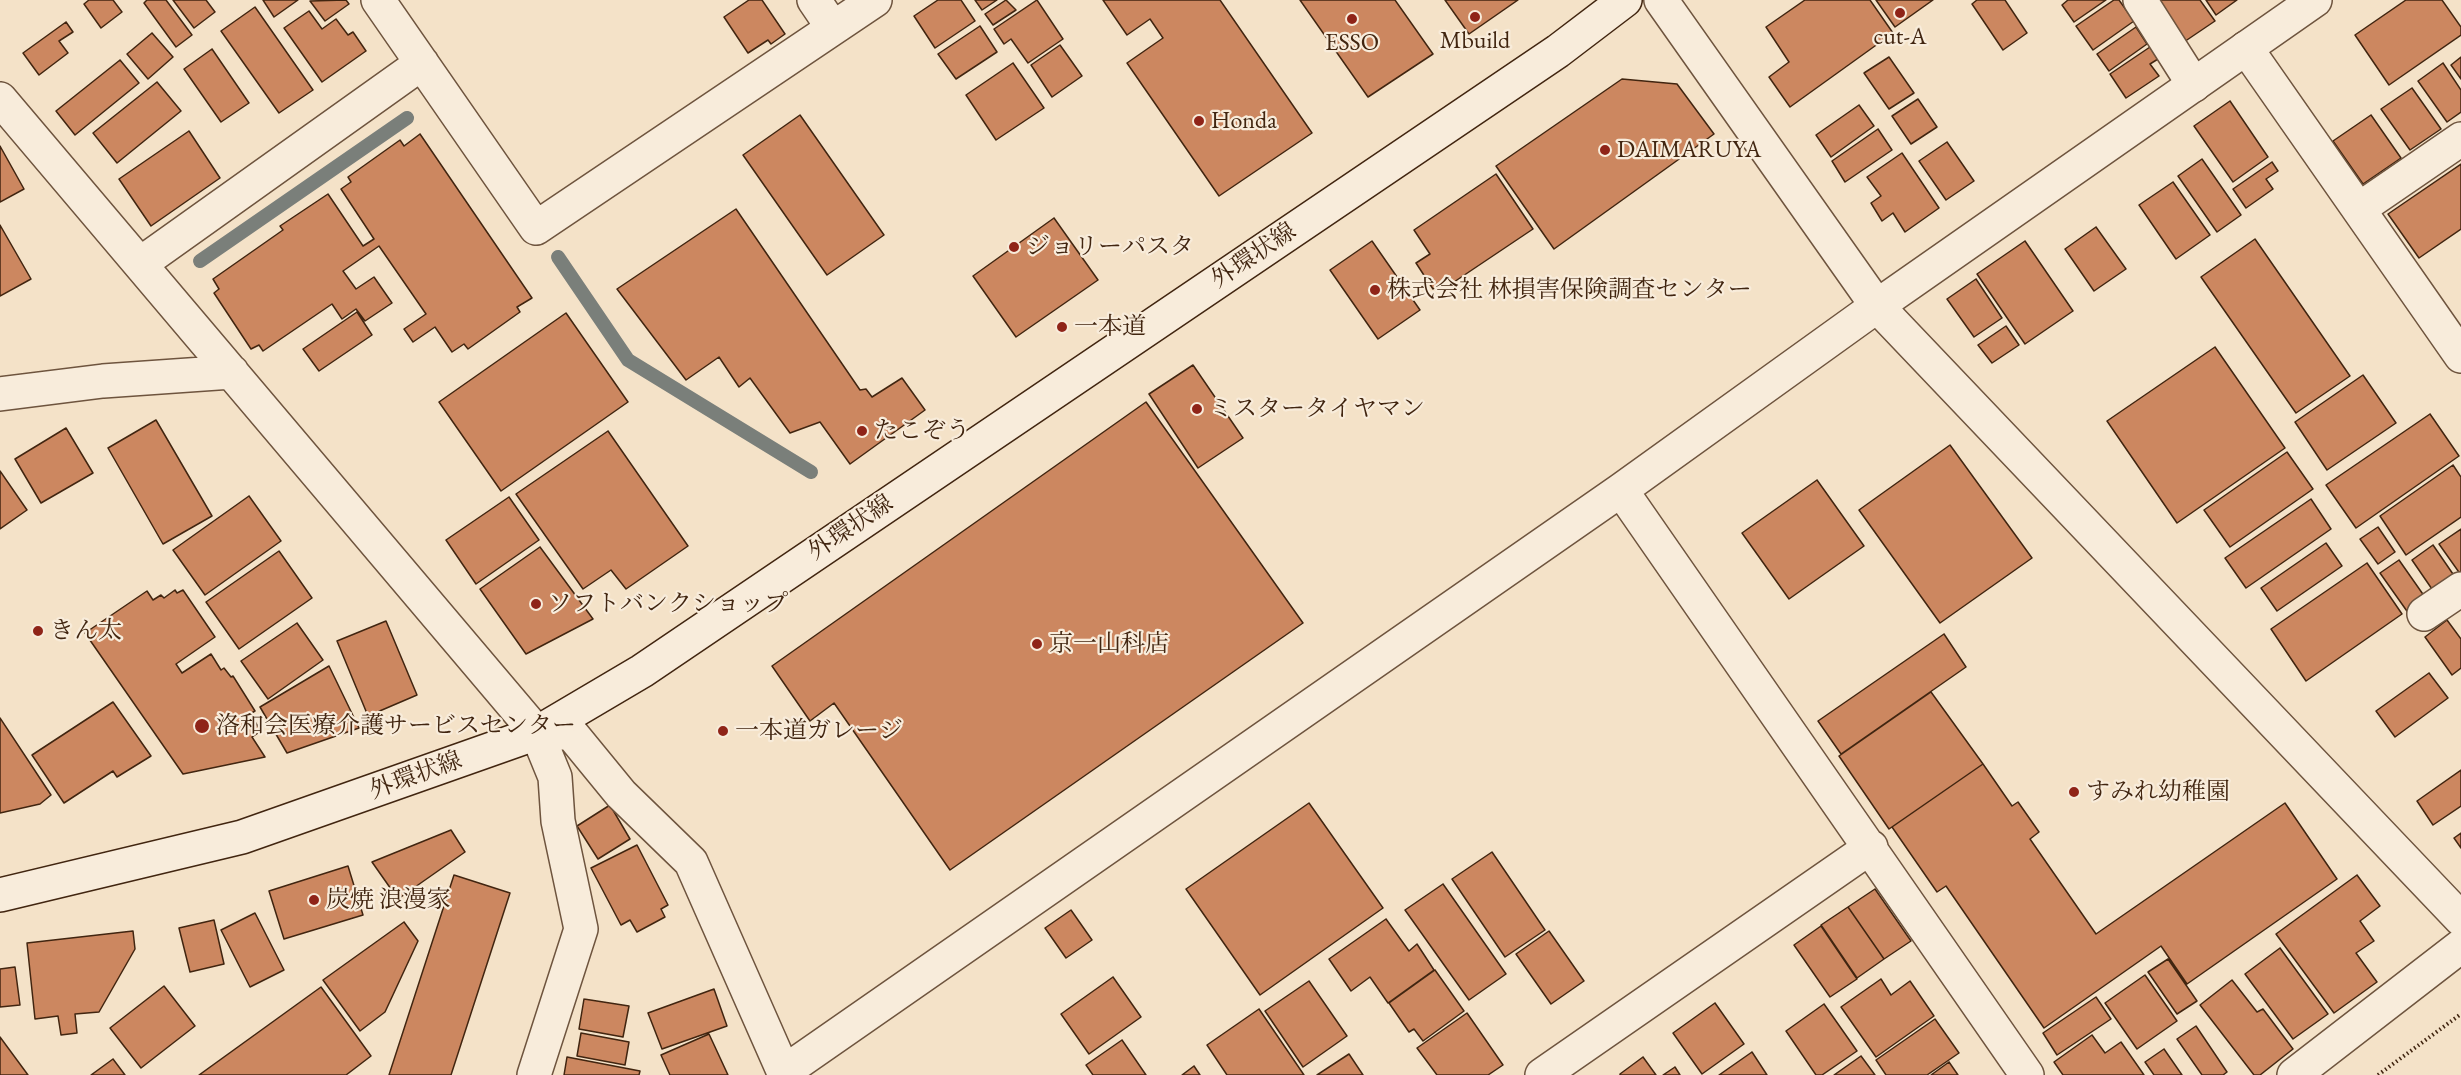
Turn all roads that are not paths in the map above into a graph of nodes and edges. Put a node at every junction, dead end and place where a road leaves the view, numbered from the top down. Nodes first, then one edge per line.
1 (378, 0) edge
2 (814, 0) edge
3 (875, 0) edge
4 (1624, 0) edge
5 (1661, 0) edge
6 (2140, 0) edge
7 (2315, 0) edge
8 (833, 28) junction
9 (2246, 48) junction
10 (422, 63) junction
11 (2194, 85) junction
12 (4, 111) edge
13 (2461, 139) edge
14 (2359, 209) junction
15 (140, 264) junction
16 (1877, 306) junction
17 (2461, 356) edge
18 (232, 372) junction
19 (0, 394) edge
20 (1622, 490) junction
21 (2461, 589) edge
22 (2424, 614) dead end
23 (537, 733) junction
24 (1871, 848) junction
25 (0, 895) edge
26 (2461, 919) edge
27 (2461, 946) edge
28 (784, 1074) edge
29 (534, 1075) edge
30 (1542, 1075) edge
31 (2026, 1075) edge
32 (2294, 1075) edge

1 - 10 street
2 - 8 street
3 - 8 street
4 - 23 street, 外環状線
5 - 16 street
6 - 11 street
7 - 9 street
8 - 10 street
9 - 11 street
9 - 14 street
10 - 15 street
11 - 16 street
12 - 15 street
13 - 14 street
14 - 17 street
15 - 18 street
16 - 20 street
16 - 26 street
18 - 19 street
18 - 23 street
20 - 24 street
20 - 28 street
21 - 22 street
23 - 25 street, 外環状線
23 - 28 street
23 - 29 street
24 - 30 street
24 - 31 street
27 - 32 street

